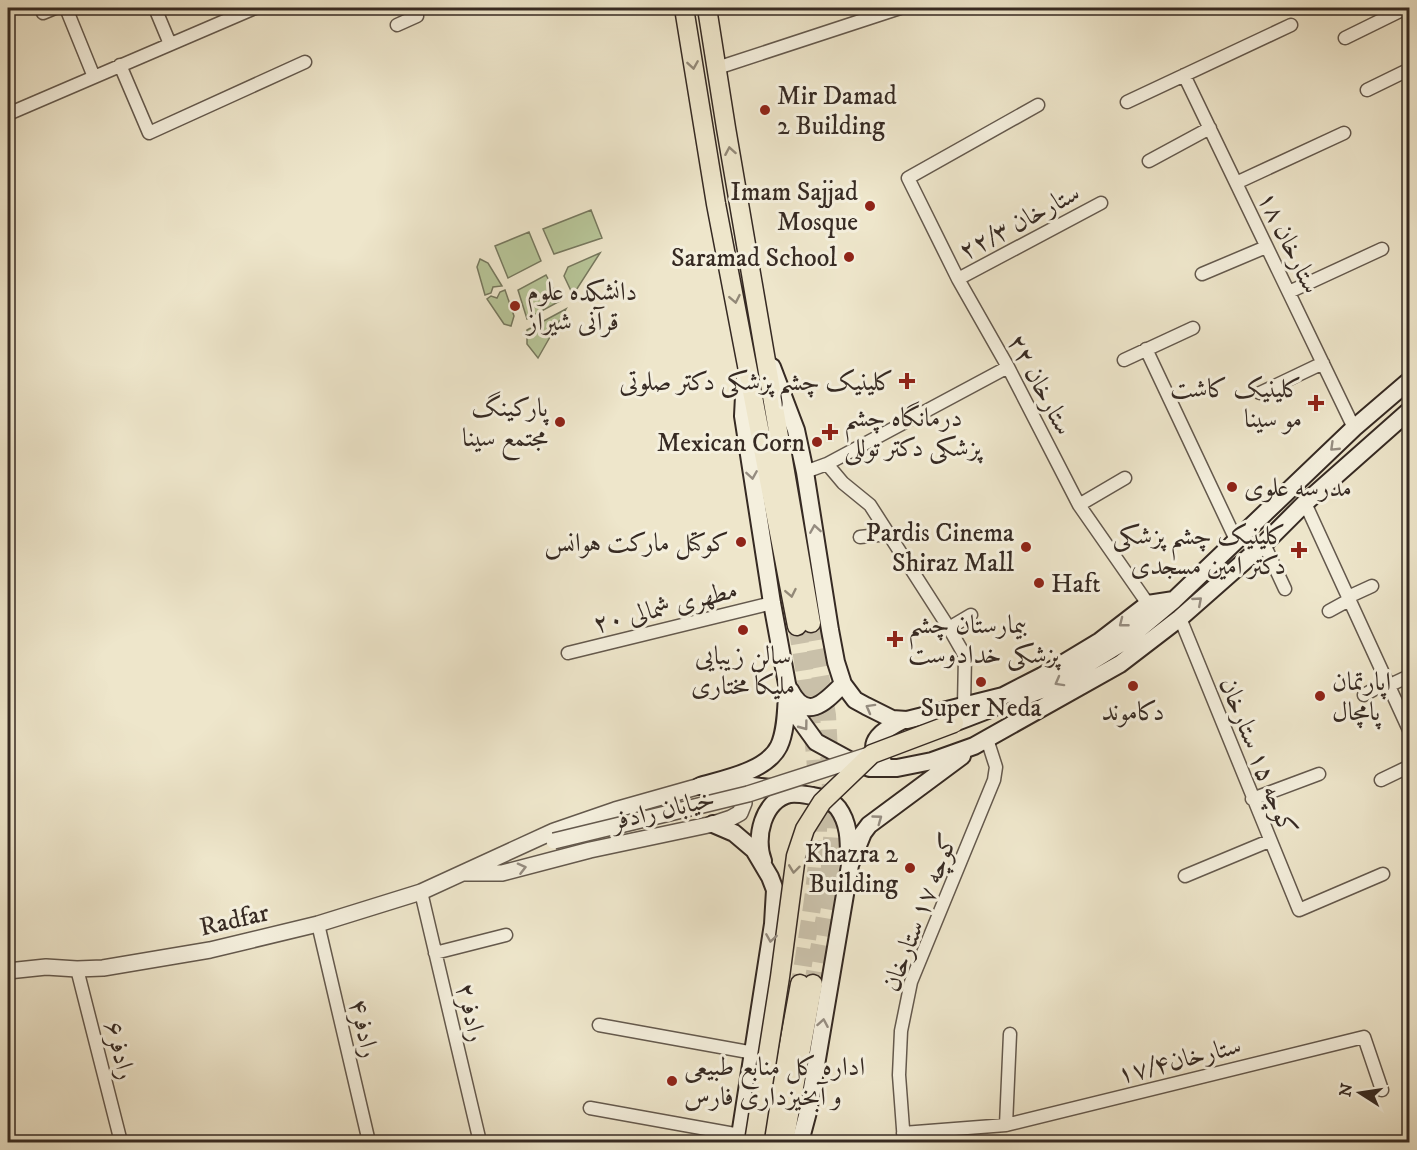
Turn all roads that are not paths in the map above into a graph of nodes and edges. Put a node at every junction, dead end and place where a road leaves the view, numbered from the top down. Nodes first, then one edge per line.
1 (55, 8) edge
2 (66, 8) edge
3 (154, 8) edge
4 (255, 8) edge
5 (414, 8) edge
6 (684, 8) edge
7 (707, 8) edge
8 (900, 8) edge
9 (1406, 8) edge
10 (43, 13) dead end
11 (226, 13) edge
12 (397, 25) dead end
13 (1291, 25) dead end
14 (1345, 38) dead end
15 (170, 44) junction
16 (305, 62) dead end
17 (120, 65) junction
18 (717, 68) junction
19 (1410, 69) edge
20 (1184, 75) junction
21 (94, 77) junction
22 (1367, 90) dead end
23 (1127, 102) dead end
24 (1038, 105) dead end
25 (8, 114) edge
26 (1210, 129) junction
27 (1344, 133) dead end
28 (1149, 161) dead end
29 (1236, 183) junction
30 (1101, 203) dead end
31 (1266, 247) junction
32 (1382, 249) dead end
33 (1202, 274) dead end
34 (957, 279) junction
35 (1289, 292) junction
36 (1193, 328) dead end
37 (1146, 349) junction
38 (765, 351) junction
39 (746, 354) junction
40 (1124, 360) dead end
41 (1323, 363) junction
42 (1008, 367) junction
43 (1410, 380) edge
44 (1260, 393) dead end
45 (1410, 410) edge
46 (1354, 428) junction
47 (827, 464) junction
48 (805, 472) junction
49 (1125, 478) dead end
50 (1305, 503) junction
51 (1079, 505) junction
52 (888, 534) junction
53 (860, 537) dead end
54 (1236, 542) junction
55 (1264, 544) junction
56 (1372, 585) dead end
57 (1285, 589) dead end
58 (1348, 599) junction
59 (1174, 600) junction
60 (772, 603) junction
61 (1148, 604) junction
62 (1329, 611) dead end
63 (971, 615) dead end
64 (1179, 618) junction
65 (949, 628) junction
66 (568, 653) dead end
67 (1407, 677) dead end
68 (787, 684) junction
69 (843, 684) junction
70 (1388, 684) junction
71 (1364, 694) dead end
72 (964, 706) junction
73 (903, 720) junction
74 (954, 723) joint
75 (1410, 732) edge
76 (980, 743) junction
77 (872, 754) junction
78 (904, 766) junction
79 (1410, 766) edge
80 (1319, 774) dead end
81 (1381, 780) dead end
82 (700, 786) junction
83 (800, 794) junction
84 (1252, 799) junction
85 (713, 824) junction
86 (1269, 841) junction
87 (850, 865) junction
88 (464, 873) junction
89 (1383, 874) dead end
90 (1185, 876) dead end
91 (770, 877) junction
92 (421, 892) junction
93 (318, 924) junction
94 (506, 934) dead end
95 (435, 953) junction
96 (77, 969) junction
97 (8, 971) edge
98 (599, 1025) dead end
99 (1010, 1034) dead end
100 (754, 1053) junction
101 (1382, 1090) dead end
102 (590, 1108) dead end
103 (1005, 1125) junction
104 (903, 1138) edge
105 (745, 1140) edge
106 (121, 1143) edge
107 (369, 1143) edge
108 (480, 1143) edge
109 (771, 1143) edge
110 (784, 1143) edge
111 (800, 1143) edge

1 - 10 street
2 - 21 street
3 - 15 street
4 - 11 street
5 - 12 street
6 -> 39 main road
7 - 18 main road
8 - 18 street
9 - 14 street
11 - 15 street
13 - 20 street
15 - 17 street
16 - 17 street
17 - 21 street
38 -> 18 main road
19 - 22 street
20 - 23 street
20 - 26 street, ۱۸ ستارخان
21 - 25 street
24 - 34 street, ۲۲ ستارخان
26 - 28 street
26 - 29 street, ۱۸ ستارخان
27 - 29 street
29 - 31 street, ۱۸ ستارخان
30 - 34 street, ۲۲/۳ ستارخان
31 - 33 street
31 - 35 street, ۱۸ ستارخان
32 - 35 street
34 - 42 street, ۲۲ ستارخان
35 - 41 street, ۱۸ ستارخان
36 - 37 street
37 - 40 street
37 - 54 street
39 -> 38 main road
38 - 48 main road
39 -> 60 main road
41 - 44 street
41 - 46 street, ۱۸ ستارخان
42 - 47 street
42 - 51 street, ۲۲ ستارخان
43 - 46 main road
45 - 50 main road
46 -> 54 main road
47 - 48 street
47 - 52 street
69 -> 48 main road
49 - 51 street
50 - 55 main road
50 - 58 street
51 - 61 street, ۲۲ ستارخان
52 - 53 street
52 - 65 street
54 - 59 main road
55 - 57 street
64 -> 55 main road
56 - 58 street
58 - 62 street
58 - 70 street
59 - 61 main road
59 -> 74 main road
60 - 66 street, ۲۰ مطهری شمالی
60 - 68 main road
61 -> 72 main road
63 - 65 street
64 - 76 main road
64 - 84 street, کوچه ۱۵ ستارخان
65 - 72 street
67 - 70 street
68 - 69 main road
68 -> 78 main road
68 - 82 main road
73 -> 69 main road
70 - 71 street
70 - 75 street
72 - 73 main road
73 - 78 main road
74 - 77 main road, bridge
76 - 78 main road
87 -> 76 main road
76 - 104 street, کوچه ۱۷ ستارخان
77 - 88 street, bridge
77 -> 105 main road, bridge
79 - 81 street
80 - 84 street
82 - 83 main road
82 - 85 street, خیابان رادفر
82 - 88 street, خیابان رادفر
83 - 87 main road
83 - 91 main road
84 - 86 street, کوچه ۱۵ ستارخان
88 -> 85 street, خیابان رادفر
85 - 91 main road
86 - 89 street, کوچه ۱۵ ستارخان
86 - 90 street
111 -> 87 main road
88 - 92 street, Radfar
91 -> 100 main road
92 - 93 street, Radfar
92 - 95 street, رادفر۲
93 - 96 street, Radfar
93 - 107 street, رادفر۴
94 - 95 street
95 - 108 street, رادفر۲
96 - 97 street, Radfar
96 - 106 street, رادفر۶
98 - 100 street
99 - 103 street
100 - 105 main road
101 - 103 street, ستارخان۱۷/۴
102 - 105 street
103 - 104 street, ستارخان۱۷/۴
109 - 110 main road

